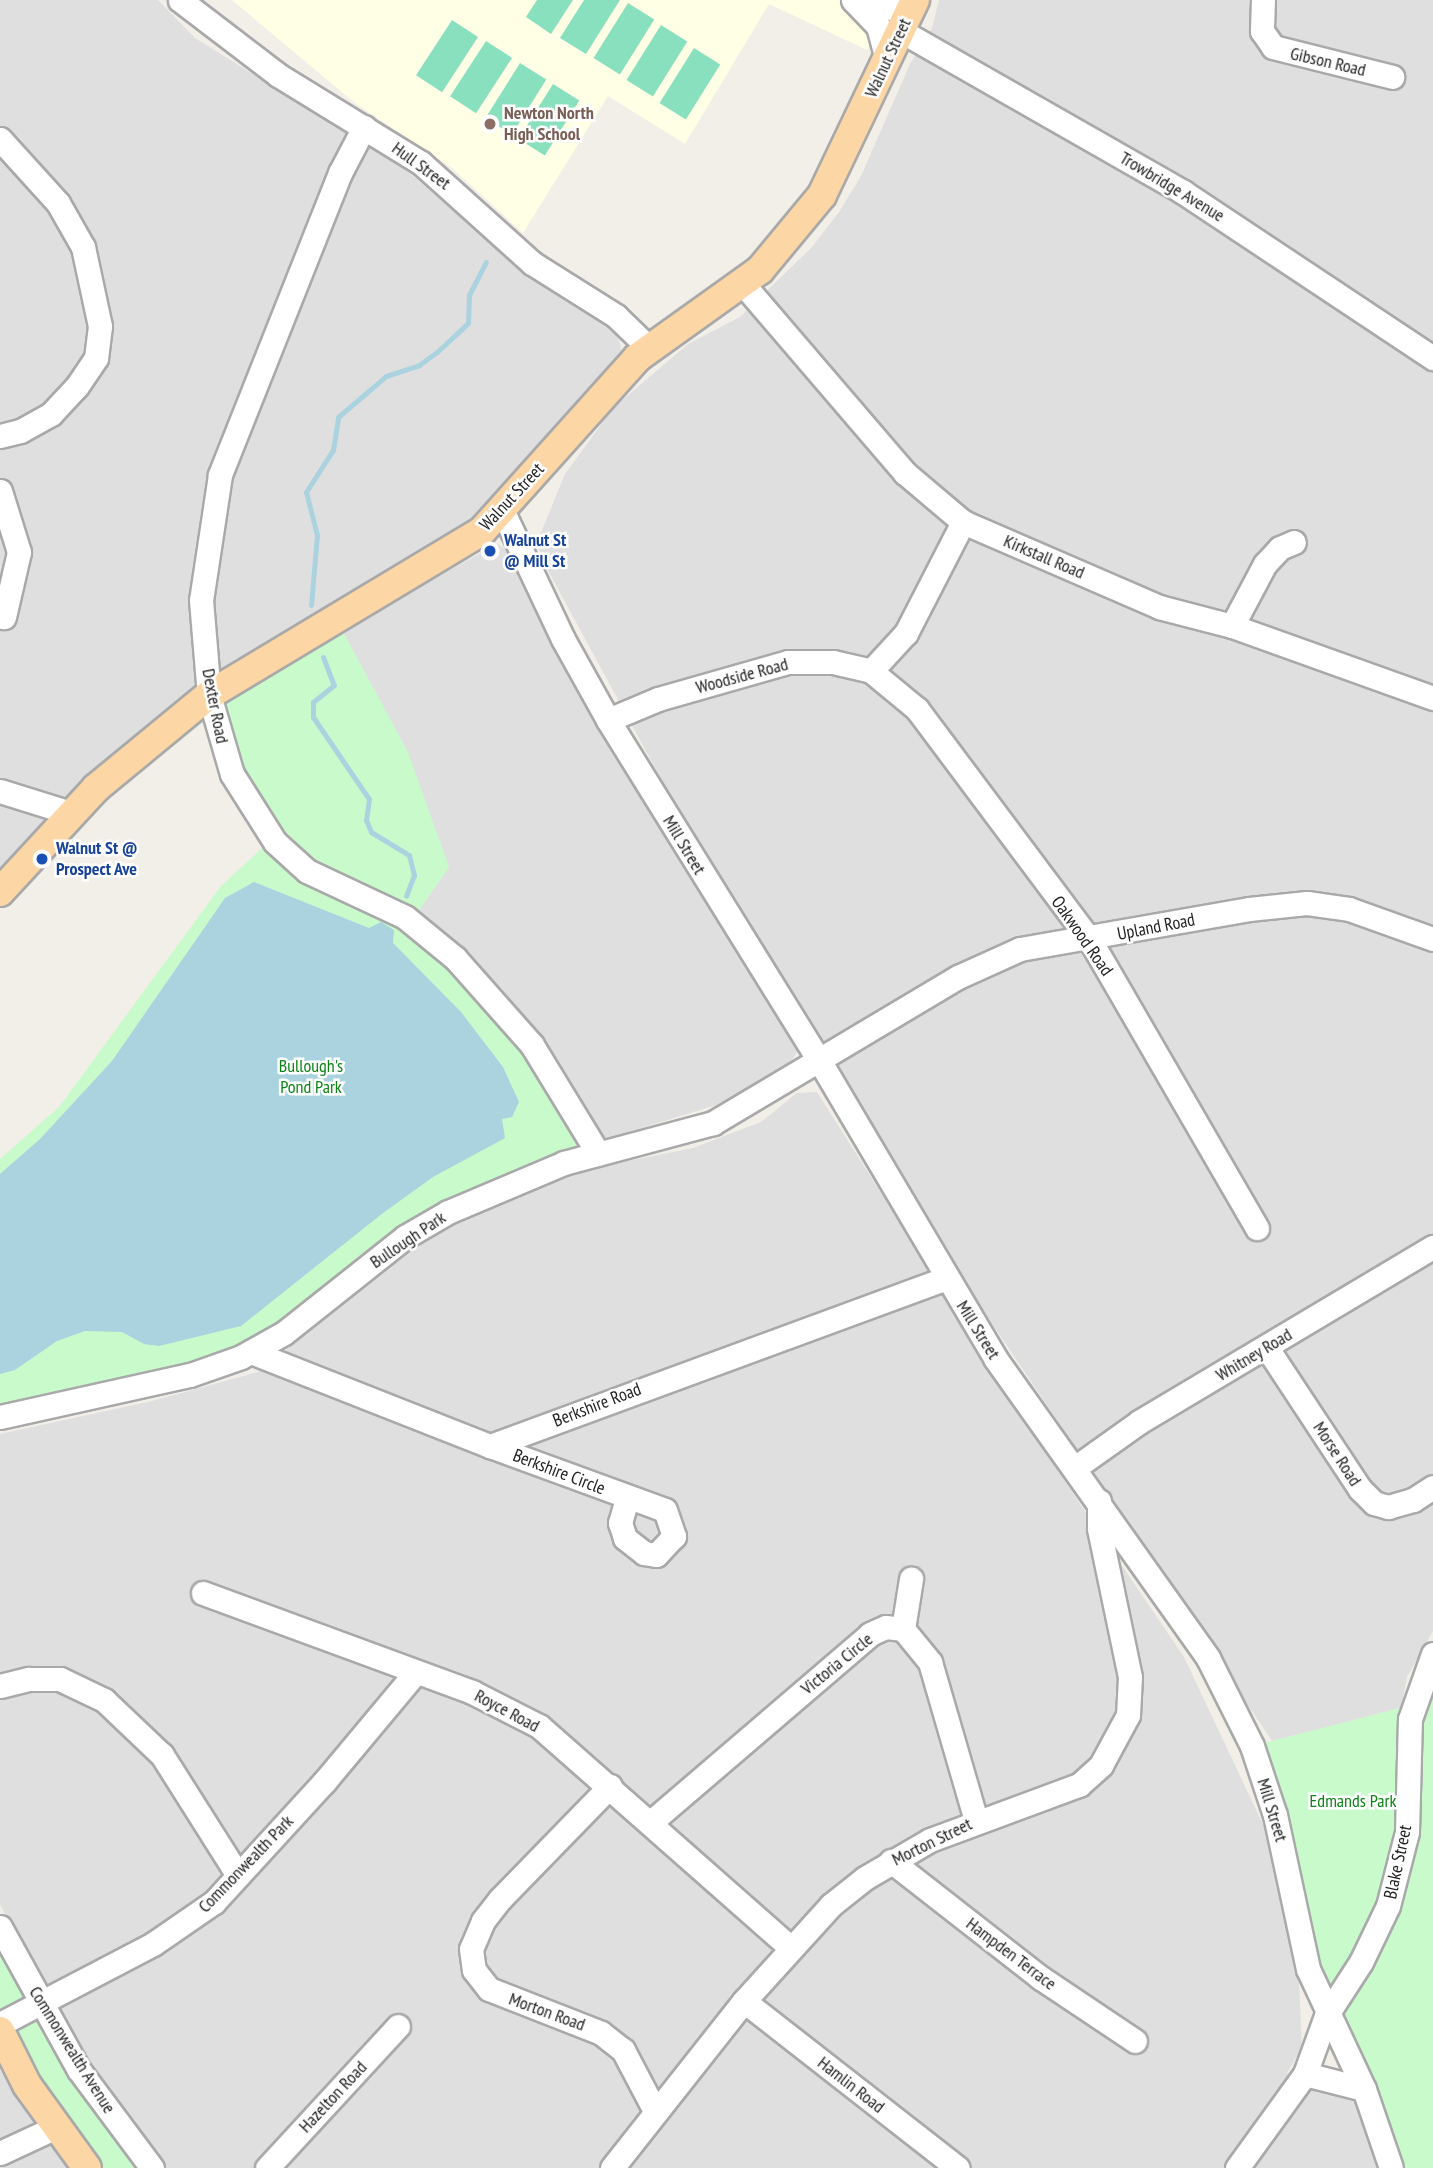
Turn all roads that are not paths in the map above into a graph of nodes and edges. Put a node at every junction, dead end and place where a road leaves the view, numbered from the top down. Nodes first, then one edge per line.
1 (180, 0) edge
2 (908, 0) edge
3 (915, 0) edge
4 (1263, 0) edge
5 (855, 1) edge
6 (901, 31) junction
7 (887, 60) junction
8 (1392, 77) dead end
9 (364, 127) junction
10 (0, 139) edge
11 (743, 284) junction
12 (649, 348) junction
13 (1433, 358) edge
14 (0, 436) edge
15 (0, 491) edge
16 (503, 512) junction
17 (963, 522) junction
18 (1294, 542) dead end
19 (4, 617) dead end
20 (1232, 626) junction
21 (871, 671) junction
22 (209, 695) junction
23 (1433, 698) edge
24 (608, 720) junction
25 (0, 791) edge
26 (70, 813) junction
27 (0, 892) edge
28 (1433, 939) edge
29 (1090, 940) junction
30 (819, 1060) junction
31 (598, 1153) junction
32 (1257, 1227) dead end
33 (1433, 1247) edge
34 (946, 1278) junction
35 (1267, 1348) junction
36 (251, 1352) junction
37 (0, 1417) edge
38 (490, 1446) junction
39 (1076, 1467) junction
40 (1433, 1487) edge
41 (627, 1499) dead end
42 (1099, 1501) junction
43 (911, 1578) dead end
44 (202, 1593) dead end
45 (903, 1629) junction
46 (1433, 1654) edge
47 (415, 1673) junction
48 (0, 1686) edge
49 (610, 1786) junction
50 (976, 1820) junction
51 (651, 1822) junction
52 (891, 1861) junction
53 (238, 1875) junction
54 (0, 1927) edge
55 (790, 1947) junction
56 (744, 2001) junction
57 (40, 2003) junction
58 (1326, 2016) junction
59 (0, 2024) edge
60 (398, 2025) dead end
61 (0, 2031) edge
62 (1135, 2041) dead end
63 (1305, 2074) junction
64 (1364, 2090) junction
65 (656, 2111) junction
66 (56, 2127) junction
67 (0, 2153) edge
68 (87, 2168) edge
69 (152, 2168) edge
70 (267, 2168) edge
71 (613, 2168) edge
72 (958, 2168) edge
73 (1237, 2168) edge
74 (1391, 2168) edge

1 - 9 street, Hull Street
2 - 5 street
3 - 6 main road, Walnut Street
4 - 8 street, Gibson Road
5 - 7 street
6 - 7 main road, Walnut Street
6 - 13 street, Trowbridge Avenue
7 - 11 main road, Walnut Street
9 - 12 street, Hull Street
9 - 22 street, Dexter Road
10 - 14 street
11 - 12 main road, Walnut Street
11 - 17 street, Kirkstall Road
12 - 16 main road, Walnut Street
15 - 19 street
16 - 22 main road, Walnut Street
16 - 24 street, Mill Street
17 - 20 street, Kirkstall Road
17 - 21 street
18 - 20 street
20 - 23 street, Kirkstall Road
21 - 24 street, Woodside Road
21 - 29 street, Oakwood Road
22 - 26 main road, Walnut Street
22 - 31 street, Dexter Road
24 - 30 street, Mill Street
25 - 26 street
26 - 27 main road, Walnut Street
28 - 29 street, Upland Road
29 - 30 street, Upland Road
29 - 32 street, Oakwood Road
30 - 31 street, Bullough Park
30 - 34 street, Mill Street
31 - 36 street, Bullough Park
33 - 35 street, Whitney Road
34 - 38 street, Berkshire Road
34 - 39 street, Mill Street
35 - 39 street, Whitney Road
35 - 40 street, Morse Road
36 - 37 street, Bullough Park
36 - 38 street
38 - 41 street, Berkshire Circle
39 - 42 street, Mill Street
42 - 50 street, Morton Street
42 - 58 street, Mill Street
43 - 45 street
44 - 47 street, Royce Road
45 - 50 street
45 - 51 street, Victoria Circle
46 - 58 street, Blake Street
47 - 49 street, Royce Road
47 - 53 street, Commonwealth Park
48 - 53 street
49 - 51 street, Royce Road
49 - 65 street, Morton Road
50 - 52 street, Morton Street
51 - 55 street, Royce Road
52 - 55 street, Morton Street
52 - 62 street, Hampden Terrace
53 - 57 street, Commonwealth Park
54 - 57 street, Commonwealth Avenue
55 - 56 street, Morton Street
56 - 65 street, Morton Street
56 - 72 street, Hamlin Road
57 - 59 street, Commonwealth Park
57 - 69 street, Commonwealth Avenue
58 - 63 street, Blake Street
58 - 64 street, Mill Street
60 - 70 street, Hazelton Road
61 - 66 main road
63 - 64 street
63 - 73 street, Blake Street
64 - 74 street, Mill Street
65 - 71 street, Morton Street
66 - 67 street
66 - 68 main road

